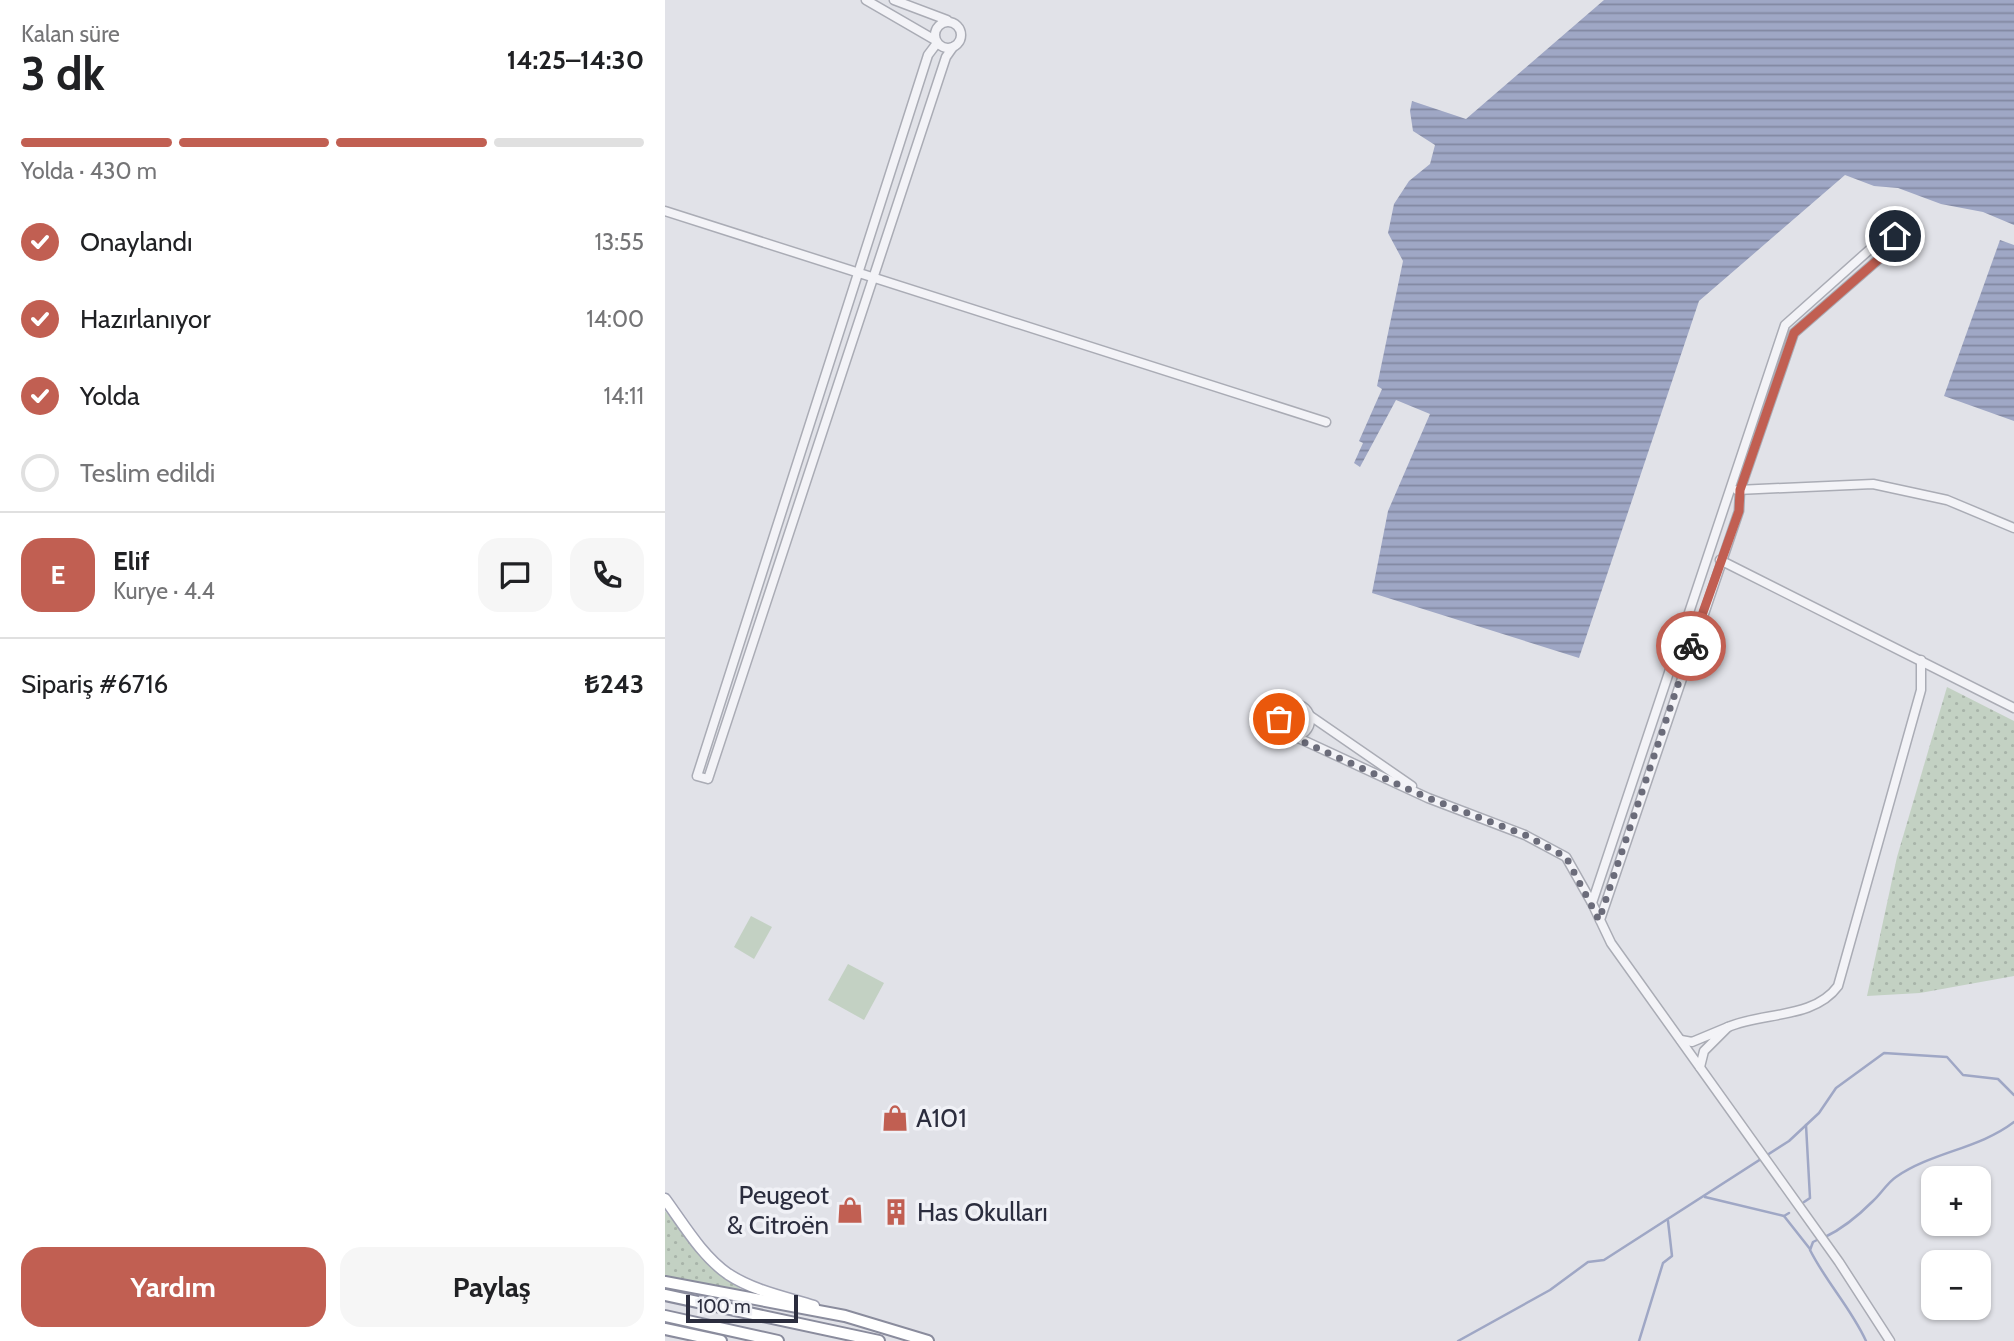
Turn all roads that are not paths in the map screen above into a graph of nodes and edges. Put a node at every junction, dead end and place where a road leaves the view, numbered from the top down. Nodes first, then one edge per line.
1 (866, 0) edge
2 (894, 0) edge
3 (949, 21) junction
4 (936, 41) junction
5 (953, 47) junction
6 (890, 180) junction
7 (903, 184) junction
8 (665, 211) edge
9 (858, 271) junction
10 (874, 276) junction
11 (1327, 422) dead end
12 (1740, 490) junction
13 (1728, 491) junction
14 (2014, 528) edge
15 (1720, 560) junction
16 (1704, 566) junction
17 (1717, 570) junction
18 (1921, 660) junction
19 (2014, 708) edge
20 (1309, 715) junction
21 (1294, 736) junction
22 (1627, 796) junction
23 (1428, 798) junction
24 (1640, 800) junction
25 (1591, 903) junction
26 (1599, 920) junction
27 (1728, 1027) junction
28 (1681, 1040) junction
29 (1700, 1067) junction
30 (665, 1199) edge
31 (665, 1282) edge
32 (665, 1295) edge
33 (665, 1316) edge
34 (845, 1316) junction
35 (665, 1329) edge
36 (721, 1341) edge
37 (778, 1341) edge
38 (879, 1341) edge
39 (927, 1341) edge
40 (1890, 1341) edge

1 - 4 street
2 - 3 street
3 - 4 street
3 - 5 street
4 - 5 street
4 - 6 street
5 - 7 street
6 - 7 street
6 - 9 street
7 - 10 street
8 - 9 street
9 - 10 street
9 - 10 street
10 - 11 street
12 - 13 street
12 - 13 street
12 - 14 street
12 - 15 street
13 - 16 street
15 - 17 street
15 - 18 street
16 - 17 street
16 - 22 street
17 - 24 street
18 - 19 street
18 - 27 street
20 - 21 street
20 - 21 street
20 - 23 street
21 - 23 street
22 - 24 street
22 - 25 street
23 - 25 street
24 - 26 street
25 - 26 street
26 - 28 street
27 - 28 street
27 - 29 street
28 - 29 street
29 - 40 street
30 - 34 main road
31 - 34 highway
32 - 38 highway
33 - 37 highway
34 - 39 highway
35 - 36 highway

